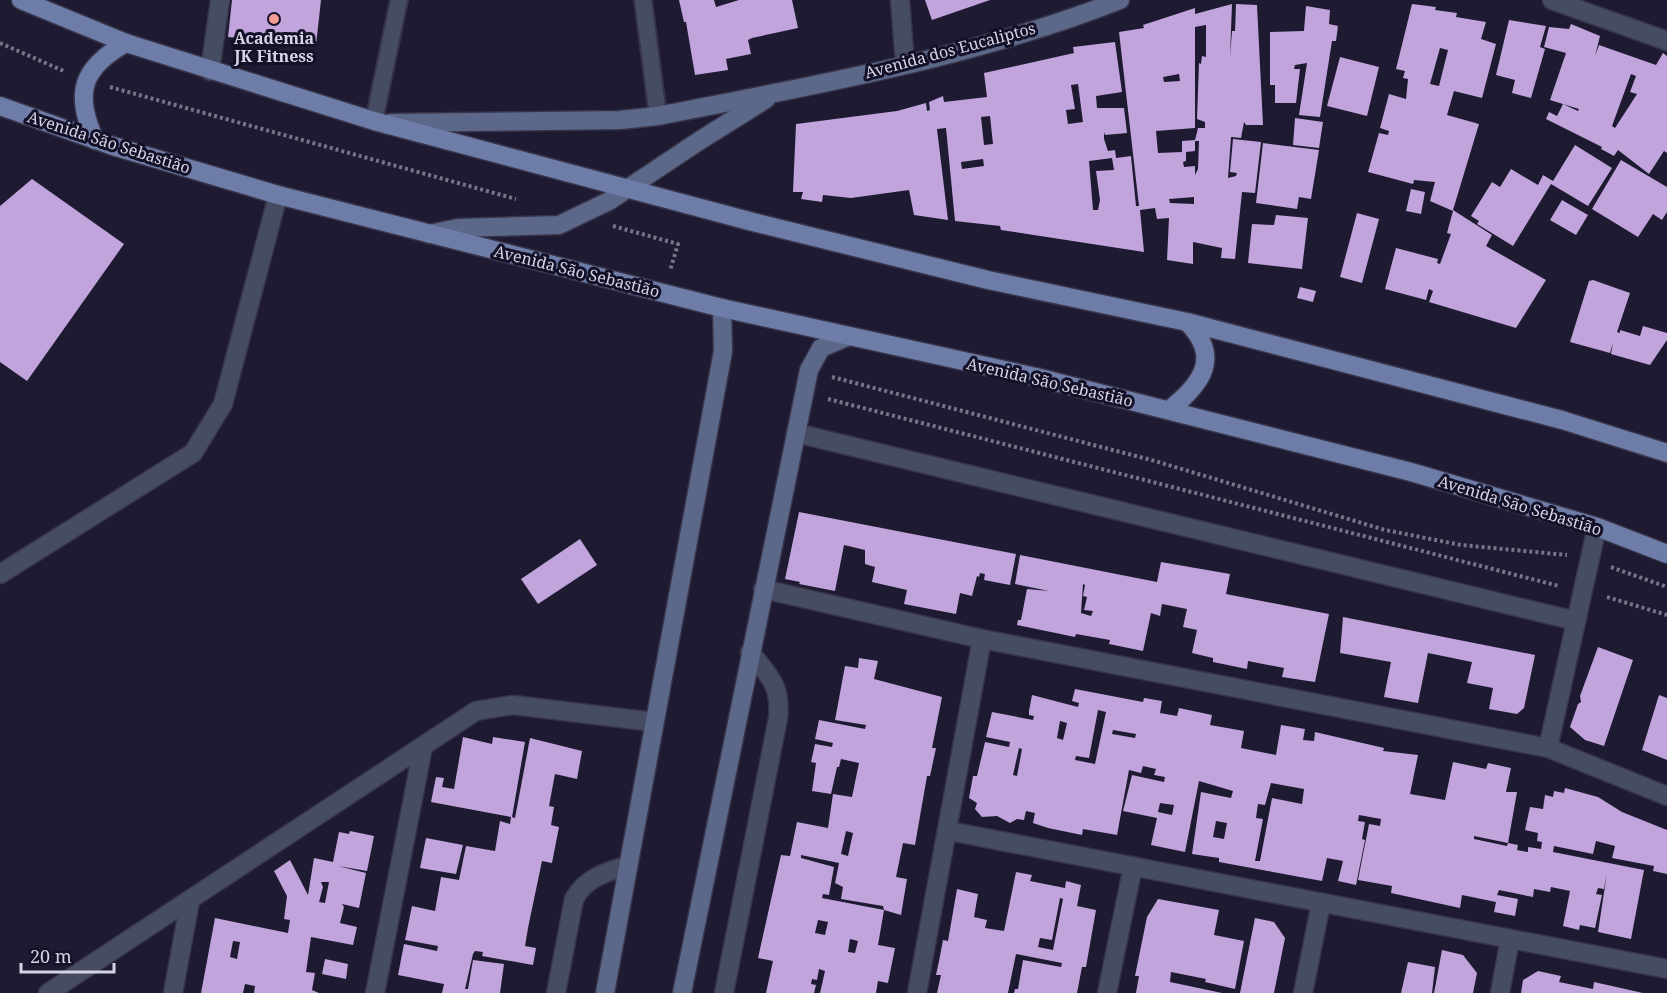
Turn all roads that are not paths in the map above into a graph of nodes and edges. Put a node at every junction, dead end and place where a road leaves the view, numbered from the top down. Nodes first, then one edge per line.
1 (21, 0) edge
2 (220, 0) edge
3 (399, 0) edge
4 (643, 0) edge
5 (900, 0) edge
6 (1120, 0) edge
7 (1552, 0) edge
8 (1667, 40) edge
9 (126, 43) junction
10 (905, 64) junction
11 (210, 71) junction
12 (778, 92) junction
13 (0, 106) edge
14 (658, 116) junction
15 (378, 122) junction
16 (95, 140) junction
17 (628, 187) junction
18 (278, 195) junction
19 (427, 235) junction
20 (722, 308) junction
21 (1187, 322) junction
22 (849, 336) junction
23 (1169, 410) junction
24 (796, 433) junction
25 (1667, 453) edge
26 (1597, 527) junction
27 (1667, 554) edge
28 (0, 574) edge
29 (763, 589) junction
30 (1576, 621) junction
31 (982, 639) junction
32 (750, 652) junction
33 (654, 722) junction
34 (423, 747) junction
35 (1548, 748) junction
36 (1667, 796) edge
37 (949, 831) junction
38 (627, 866) junction
39 (1133, 866) junction
40 (190, 901) junction
41 (1321, 903) junction
42 (1510, 939) junction
43 (1667, 969) edge
44 (48, 993) edge
45 (173, 993) edge
46 (375, 993) edge
47 (556, 993) edge
48 (605, 993) edge
49 (682, 993) edge
50 (724, 993) edge
51 (917, 993) edge
52 (1107, 993) edge
53 (1303, 993) edge
54 (1500, 993) edge

1 - 9 main road
2 - 11 street
3 - 15 lane
4 - 14 lane
5 - 10 street
6 - 10 street, Avenida dos Eucaliptos
7 - 8 street
9 - 11 main road
9 - 16 main road
10 - 12 street, Avenida dos Eucaliptos
11 - 15 main road
12 - 14 street
12 - 17 street, Avenida São Sebastião
13 - 16 main road, Avenida São Sebastião
14 - 15 street
15 - 17 main road
16 - 18 main road, Avenida São Sebastião
17 - 19 street, Avenida São Sebastião
17 - 21 main road
18 - 19 main road, Avenida São Sebastião
18 - 28 street
19 - 20 main road, Avenida São Sebastião
20 - 22 main road, Avenida São Sebastião
20 - 33 street
21 - 23 main road
21 - 25 main road
22 - 23 main road, Avenida São Sebastião
22 - 24 street
23 - 26 main road, Avenida São Sebastião
24 - 29 street
24 - 30 street
26 - 27 main road, Avenida São Sebastião
26 - 30 street
29 - 31 street
29 - 32 street
30 - 35 street
31 - 35 street
31 - 37 street
32 - 49 street
32 - 50 street
33 - 34 street
33 - 38 street
34 - 40 street
34 - 46 street
35 - 36 street
37 - 39 street
37 - 51 street
38 - 47 street
38 - 48 street
39 - 41 street
39 - 52 street
40 - 44 street
40 - 45 street
41 - 42 street
41 - 53 street
42 - 43 street
42 - 54 street

